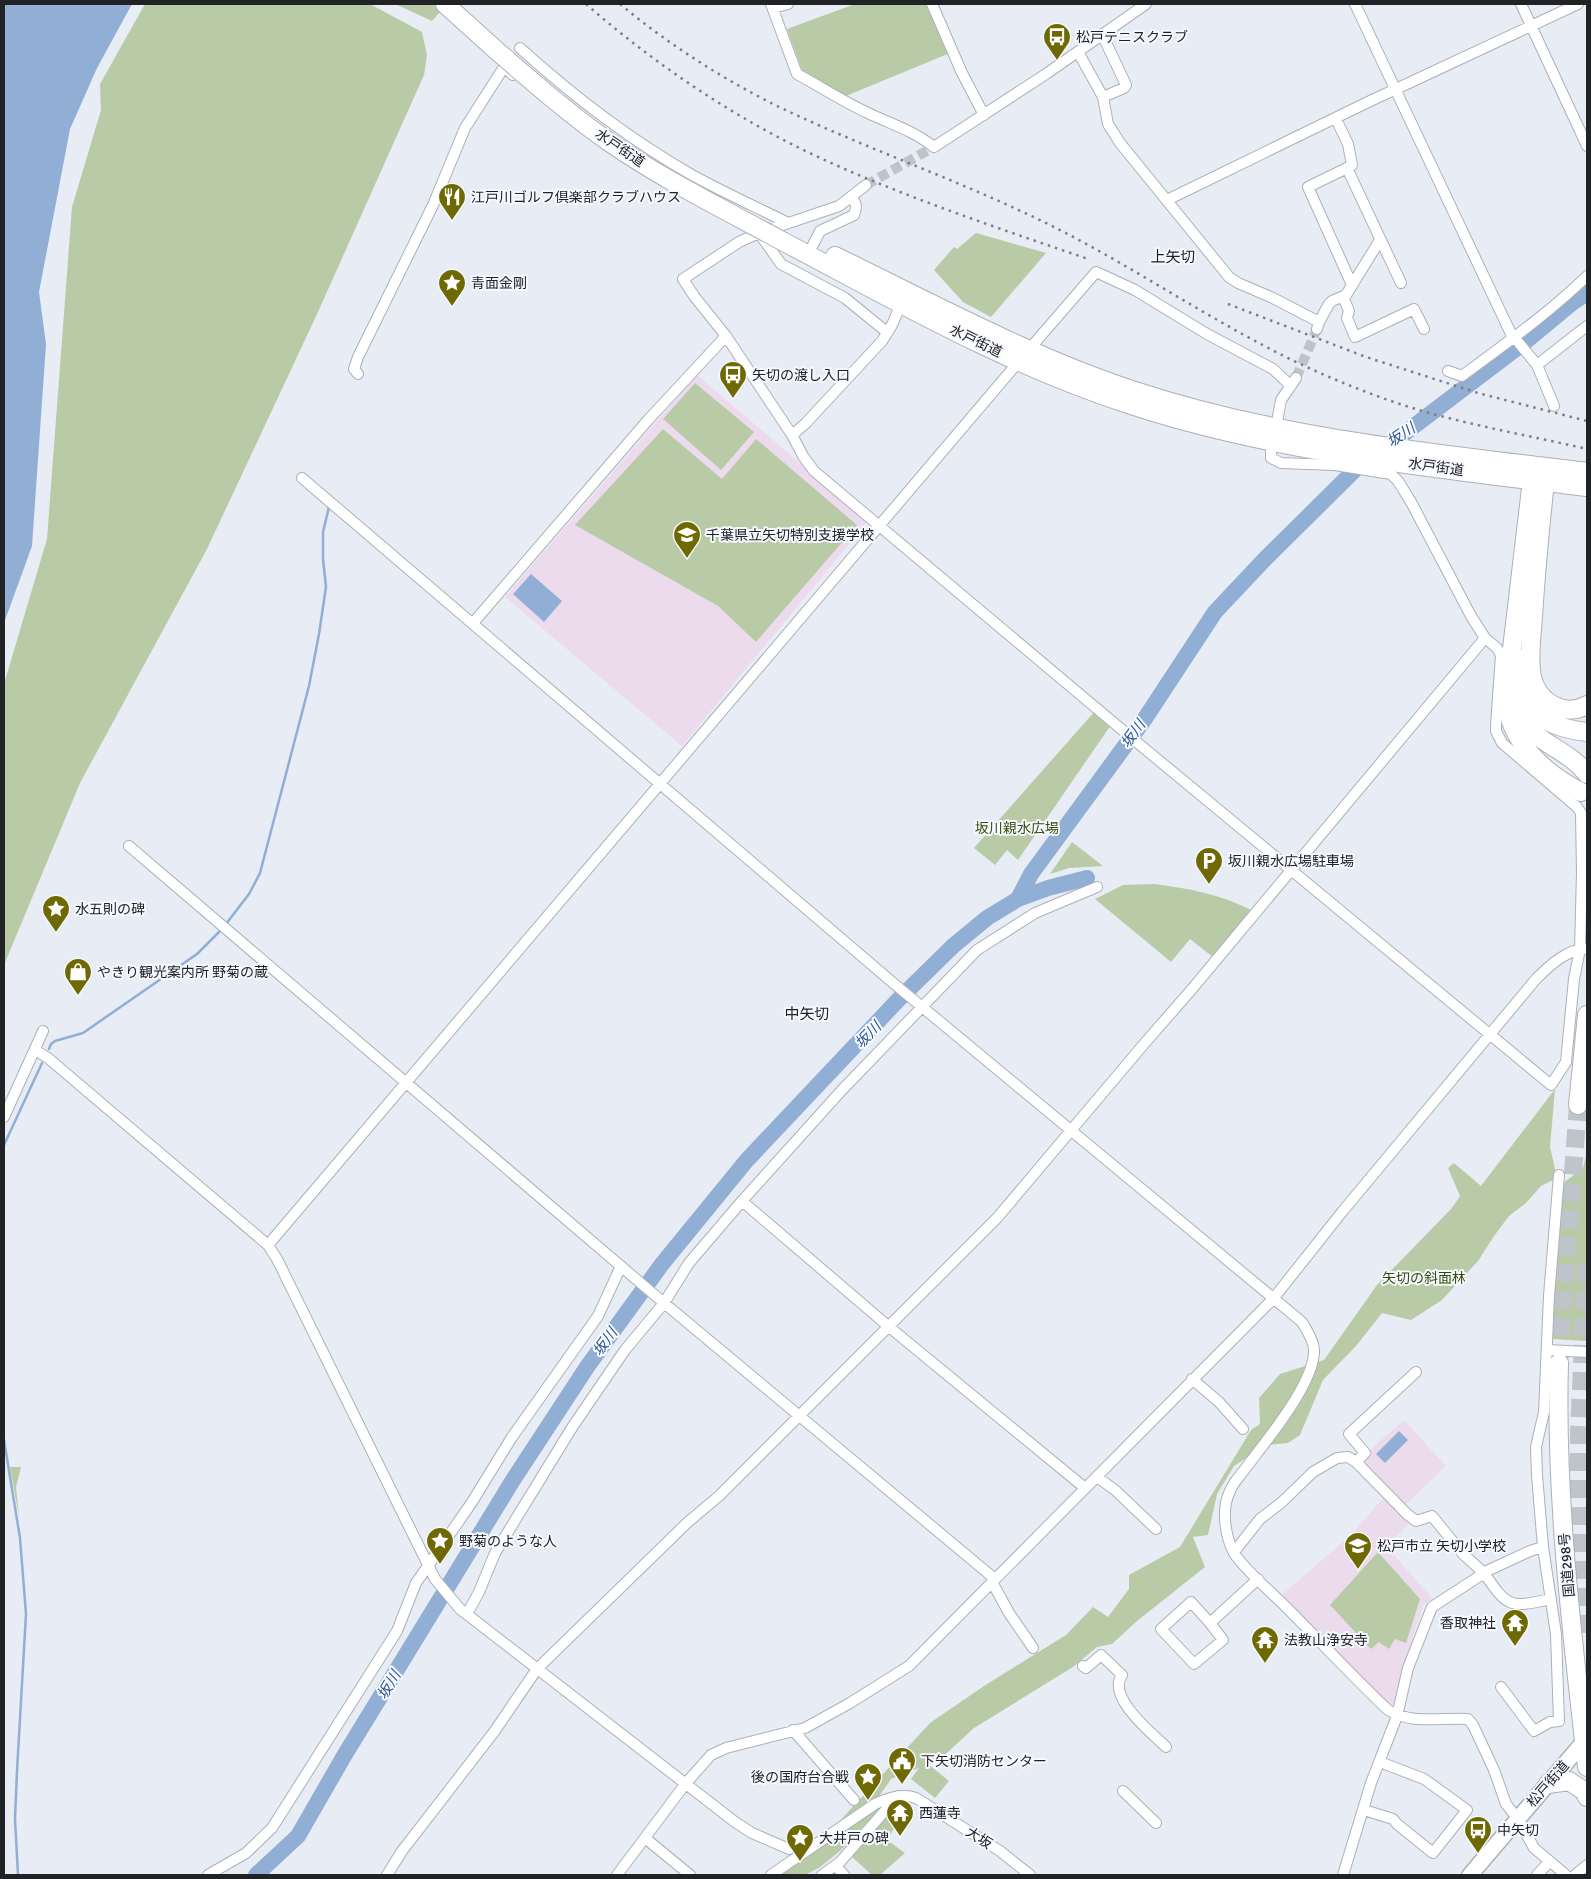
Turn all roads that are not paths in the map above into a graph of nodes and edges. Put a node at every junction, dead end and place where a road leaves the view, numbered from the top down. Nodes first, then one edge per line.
1 (445, 4) edge
2 (459, 4) edge
3 (788, 4) edge
4 (932, 4) edge
5 (1146, 4) edge
6 (1355, 4) edge
7 (1521, 4) edge
8 (1578, 4) edge
9 (772, 6) edge
10 (476, 26) junction
11 (1531, 26) junction
12 (1102, 34) junction
13 (507, 47) junction
14 (1078, 52) junction
15 (1396, 90) junction
16 (1103, 97) junction
17 (984, 115) junction
18 (1336, 118) junction
19 (1587, 146) edge
20 (1347, 168) junction
21 (866, 185) tunnel mouth
22 (851, 197) junction
23 (1167, 200) junction
24 (787, 233) junction
25 (757, 234) junction
26 (1380, 240) junction
27 (813, 245) junction
28 (1587, 276) edge
29 (1401, 283) dead end
30 (1352, 285) junction
31 (1343, 296) junction
32 (901, 304) junction
33 (1587, 326) edge
34 (883, 329) dead end
35 (1424, 329) dead end
36 (726, 336) junction
37 (1514, 337) junction
38 (1032, 346) dead end
39 (1537, 365) junction
40 (1015, 366) dead end
41 (1448, 371) dead end
42 (358, 374) dead end
43 (1554, 406) dead end
44 (1277, 422) dead end
45 (792, 434) junction
46 (1271, 450) dead end
47 (1587, 472) edge
48 (1539, 476) junction
49 (302, 478) dead end
50 (1587, 487) edge
51 (880, 525) junction
52 (1536, 582) junction
53 (473, 622) junction
54 (1485, 638) junction
55 (1510, 674) junction
56 (1587, 704) edge
57 (1587, 732) edge
58 (1587, 774) edge
59 (661, 783) junction
60 (1581, 792) dead end
61 (129, 846) dead end
62 (1292, 870) junction
63 (1096, 887) dead end
64 (1583, 949) edge
65 (921, 1006) junction
66 (1587, 1015) edge
67 (43, 1031) dead end
68 (1490, 1035) junction
69 (35, 1050) junction
70 (406, 1084) junction
71 (1578, 1105) tunnel mouth
72 (4, 1117) edge
73 (1070, 1131) junction
74 (1559, 1175) dead end
75 (742, 1201) junction
76 (268, 1245) junction
77 (624, 1269) junction
78 (1273, 1299) junction
79 (662, 1302) junction
80 (888, 1326) junction
81 (1587, 1352) edge
82 (1553, 1356) junction
83 (1416, 1372) dead end
84 (1192, 1379) junction
85 (798, 1415) junction
86 (1243, 1429) dead end
87 (1356, 1462) junction
88 (1097, 1477) junction
89 (1084, 1488) junction
90 (1156, 1529) dead end
91 (1543, 1547) junction
92 (1234, 1552) junction
93 (428, 1565) junction
94 (1484, 1573) junction
95 (1258, 1579) junction
96 (994, 1581) junction
97 (1551, 1599) junction
98 (463, 1612) junction
99 (1554, 1613) junction
100 (1210, 1623) junction
101 (1573, 1632) junction
102 (1033, 1648) dead end
103 (1083, 1666) dead end
104 (537, 1669) junction
105 (1501, 1688) dead end
106 (1397, 1716) junction
107 (792, 1730) junction
108 (1586, 1740) edge
109 (1166, 1747) dead end
110 (1380, 1762) junction
111 (1587, 1767) edge
112 (686, 1783) junction
113 (1548, 1784) junction
114 (1124, 1791) dead end
115 (898, 1796) junction
116 (1587, 1796) edge
117 (854, 1800) dead end
118 (1364, 1810) junction
119 (1518, 1819) junction
120 (1156, 1823) dead end
121 (644, 1838) junction
122 (790, 1850) dead end
123 (1549, 1862) junction
124 (1587, 1864) edge
125 (836, 1866) junction
126 (208, 1875) edge
127 (387, 1875) edge
128 (617, 1875) edge
129 (690, 1875) edge
130 (771, 1875) edge
131 (822, 1875) edge
132 (844, 1875) edge
133 (1030, 1875) edge
134 (1343, 1875) edge
135 (1470, 1875) edge
136 (1538, 1875) edge
137 (1566, 1875) edge
138 (1575, 1875) edge

1 - 10 highway, 水戸街道
2 - 10 highway, 水戸街道
3 - 9 street
4 - 17 street
5 - 12 street
6 - 15 street
7 - 11 street
8 - 11 street
9 - 17 street
10 - 13 highway, 水戸街道
11 - 15 street
11 - 19 street
12 - 14 street
12 - 16 street
13 - 24 street
13 - 24 highway, 水戸街道, bridge
14 - 16 street
14 - 17 street
15 - 18 street
15 - 37 street
16 - 23 street
18 - 20 street
18 - 23 street
20 - 26 street
20 - 30 street
21 - 22 street
22 - 24 street
22 - 27 street
23 - 31 street
24 - 25 street
24 - 27 highway, 水戸街道
24 - 32 highway, 水戸街道
25 - 34 street
25 - 36 street
25 - 42 street
26 - 29 street
26 - 30 street
27 - 48 highway, 水戸街道
28 - 37 street
30 - 31 street
31 - 35 street
32 - 45 street
32 - 48 highway, 水戸街道
33 - 39 street
36 - 45 street
36 - 53 street
37 - 39 street
37 - 41 street
38 - 44 street
39 - 43 street
40 - 51 street
45 - 51 street
46 - 54 street
47 - 48 highway, 水戸街道
48 - 50 highway, 水戸街道
48 - 52 highway
48 - 55 highway
49 - 53 street
51 - 59 street
51 - 62 street
52 - 56 highway
52 - 57 highway
53 - 59 street
54 - 62 street
54 - 64 street
55 - 58 highway
55 - 60 highway
59 - 65 street
59 - 70 street
61 - 70 street
62 - 68 street
62 - 73 street
63 - 65 street
64 - 68 street
64 - 68 street
65 - 73 street
65 - 75 street
66 - 71 highway
67 - 69 street
68 - 78 street
69 - 72 street
69 - 76 street
70 - 76 street
70 - 77 street
73 - 78 street
73 - 80 street
74 - 82 street
75 - 79 street
75 - 80 street
76 - 93 street
77 - 79 street
77 - 93 street
78 - 84 street
78 - 92 street
79 - 85 street
79 - 98 street
80 - 85 street
80 - 89 street
81 - 82 street
82 - 91 street
82 - 101 highway, 国道298号
83 - 87 street
84 - 86 street
84 - 88 street
85 - 96 street
85 - 104 street
87 - 92 street
87 - 94 street
88 - 89 street
88 - 90 street
89 - 96 street
91 - 94 street
91 - 97 street
92 - 95 street
93 - 98 street
93 - 126 street
94 - 97 street
94 - 106 street
95 - 100 street
95 - 106 street
96 - 102 street
96 - 107 street
97 - 99 street
98 - 104 street
99 - 101 street
99 - 105 street
100 - 100 street
101 - 108 highway, 国道298号
103 - 109 street
104 - 112 street
104 - 127 street
106 - 110 street
106 - 119 street
107 - 112 street
107 - 117 street
108 - 111 highway, 国道298号
108 - 113 main road, 松戸街道
110 - 118 street
110 - 118 street
112 - 121 street
112 - 122 street
113 - 116 highway
113 - 119 main road, 松戸街道
114 - 120 street
115 - 125 street
115 - 130 street
115 - 133 street, 大坂
118 - 134 street
119 - 123 street
119 - 135 main road, 松戸街道
121 - 128 street
121 - 129 street
123 - 136 street
123 - 137 street
124 - 138 street
125 - 131 street
125 - 132 street

